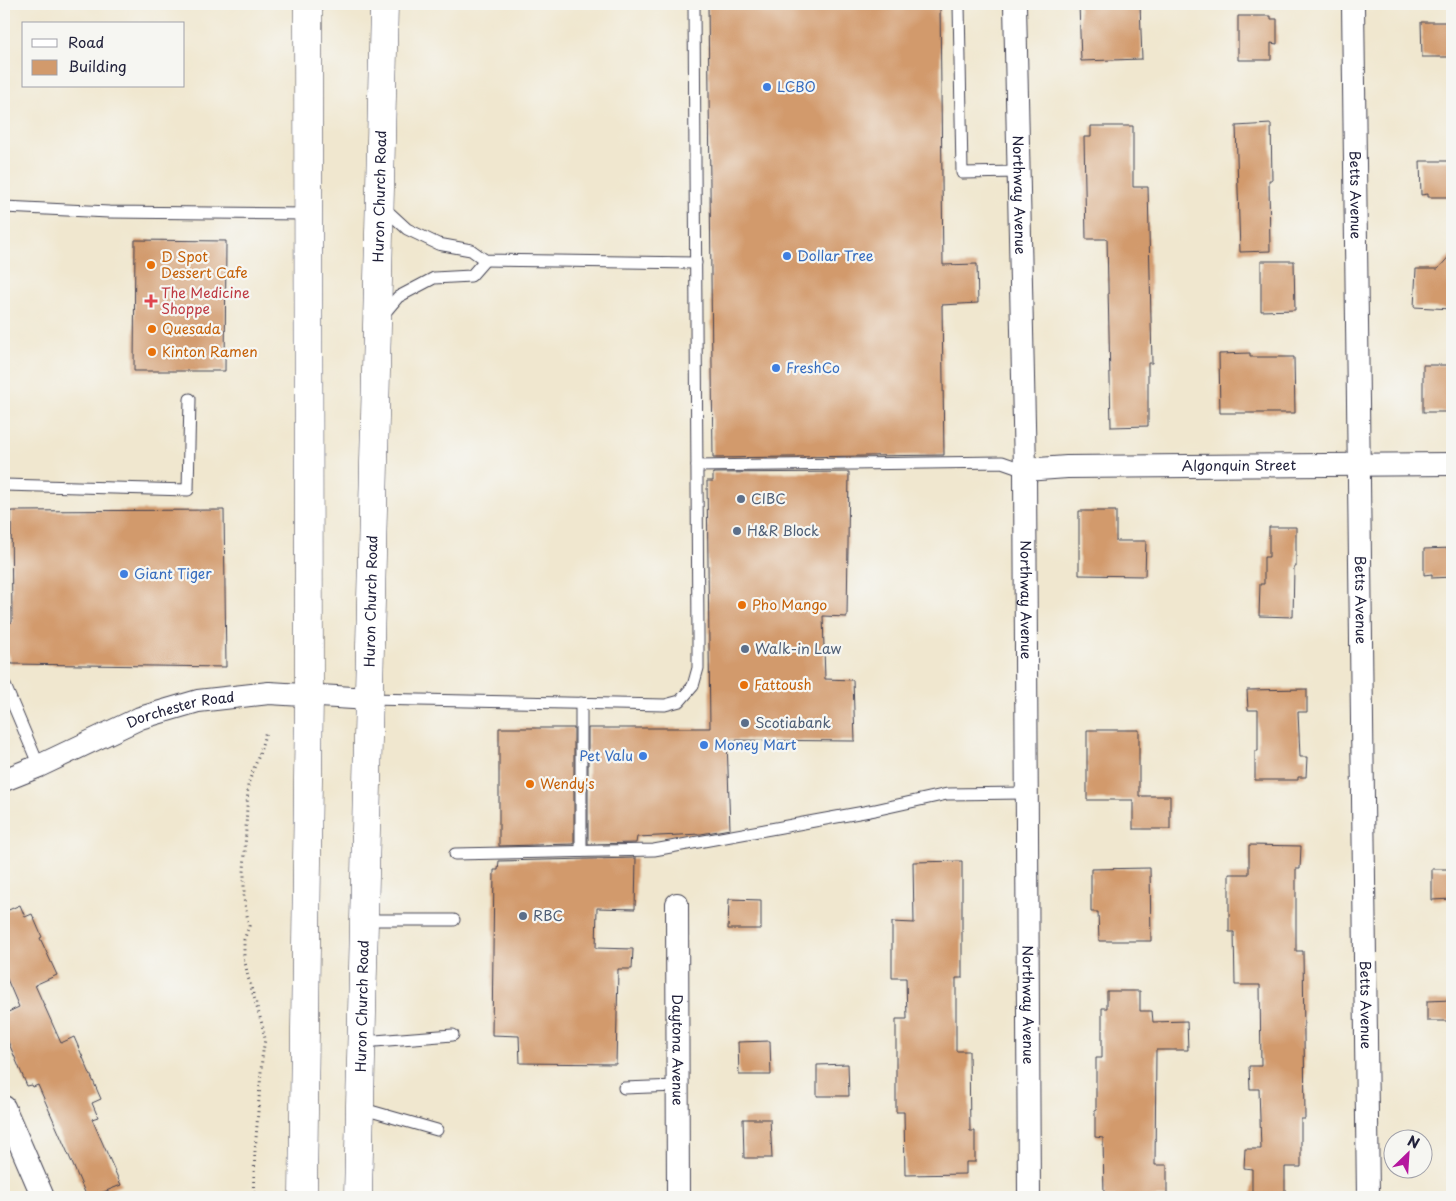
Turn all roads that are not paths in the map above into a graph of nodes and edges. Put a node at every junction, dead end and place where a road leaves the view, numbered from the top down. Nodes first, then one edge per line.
1 (308, 4) edge
2 (384, 4) edge
3 (694, 4) edge
4 (959, 4) edge
5 (1015, 4) edge
6 (1353, 4) edge
7 (1019, 172) junction
8 (380, 204) junction
9 (4, 207) edge
10 (308, 214) junction
11 (485, 260) junction
12 (696, 263) junction
13 (377, 322) junction
14 (190, 399) dead end
15 (1452, 464) edge
16 (1358, 465) junction
17 (697, 466) junction
18 (1025, 470) junction
19 (4, 485) edge
20 (4, 683) edge
21 (309, 695) junction
22 (370, 699) junction
23 (581, 703) junction
24 (39, 766) junction
25 (4, 780) edge
26 (1027, 793) junction
27 (581, 851) junction
28 (455, 854) dead end
29 (677, 904) dead end
30 (364, 920) junction
31 (454, 920) dead end
32 (453, 1035) dead end
33 (362, 1042) junction
34 (677, 1086) junction
35 (624, 1088) dead end
36 (4, 1107) edge
37 (360, 1108) junction
38 (437, 1130) dead end
39 (43, 1197) edge
40 (303, 1197) edge
41 (358, 1197) edge
42 (678, 1197) edge
43 (1029, 1197) edge
44 (1368, 1197) edge

1 - 10 highway
2 - 8 highway, Huron Church Road
3 - 12 lane
4 - 7 lane
5 - 7 street, Northway Avenue
6 - 16 street, Betts Avenue
7 - 18 street, Northway Avenue
8 - 11 lane
8 - 13 highway, Huron Church Road
9 - 10 lane
10 - 21 highway
11 - 12 lane
11 - 13 lane
12 - 17 lane
13 - 22 highway, Huron Church Road
14 - 19 lane
15 - 16 street, Algonquin Street
16 - 18 street, Algonquin Street
16 - 44 street, Betts Avenue
17 - 18 lane
17 - 23 lane
18 - 26 street, Northway Avenue
20 - 24 lane
21 - 22 street, Dorchester Road
21 - 24 street, Dorchester Road
21 - 40 highway
22 - 23 lane
22 - 30 highway, Huron Church Road
23 - 27 lane
24 - 25 street, Dorchester Road
26 - 27 lane
26 - 43 street, Northway Avenue
27 - 28 lane
29 - 34 street, Daytona Avenue
30 - 31 lane
30 - 33 highway, Huron Church Road
32 - 33 lane
33 - 37 highway, Huron Church Road
34 - 35 lane
34 - 42 street, Daytona Avenue
36 - 39 street
37 - 38 lane
37 - 41 highway, Huron Church Road

